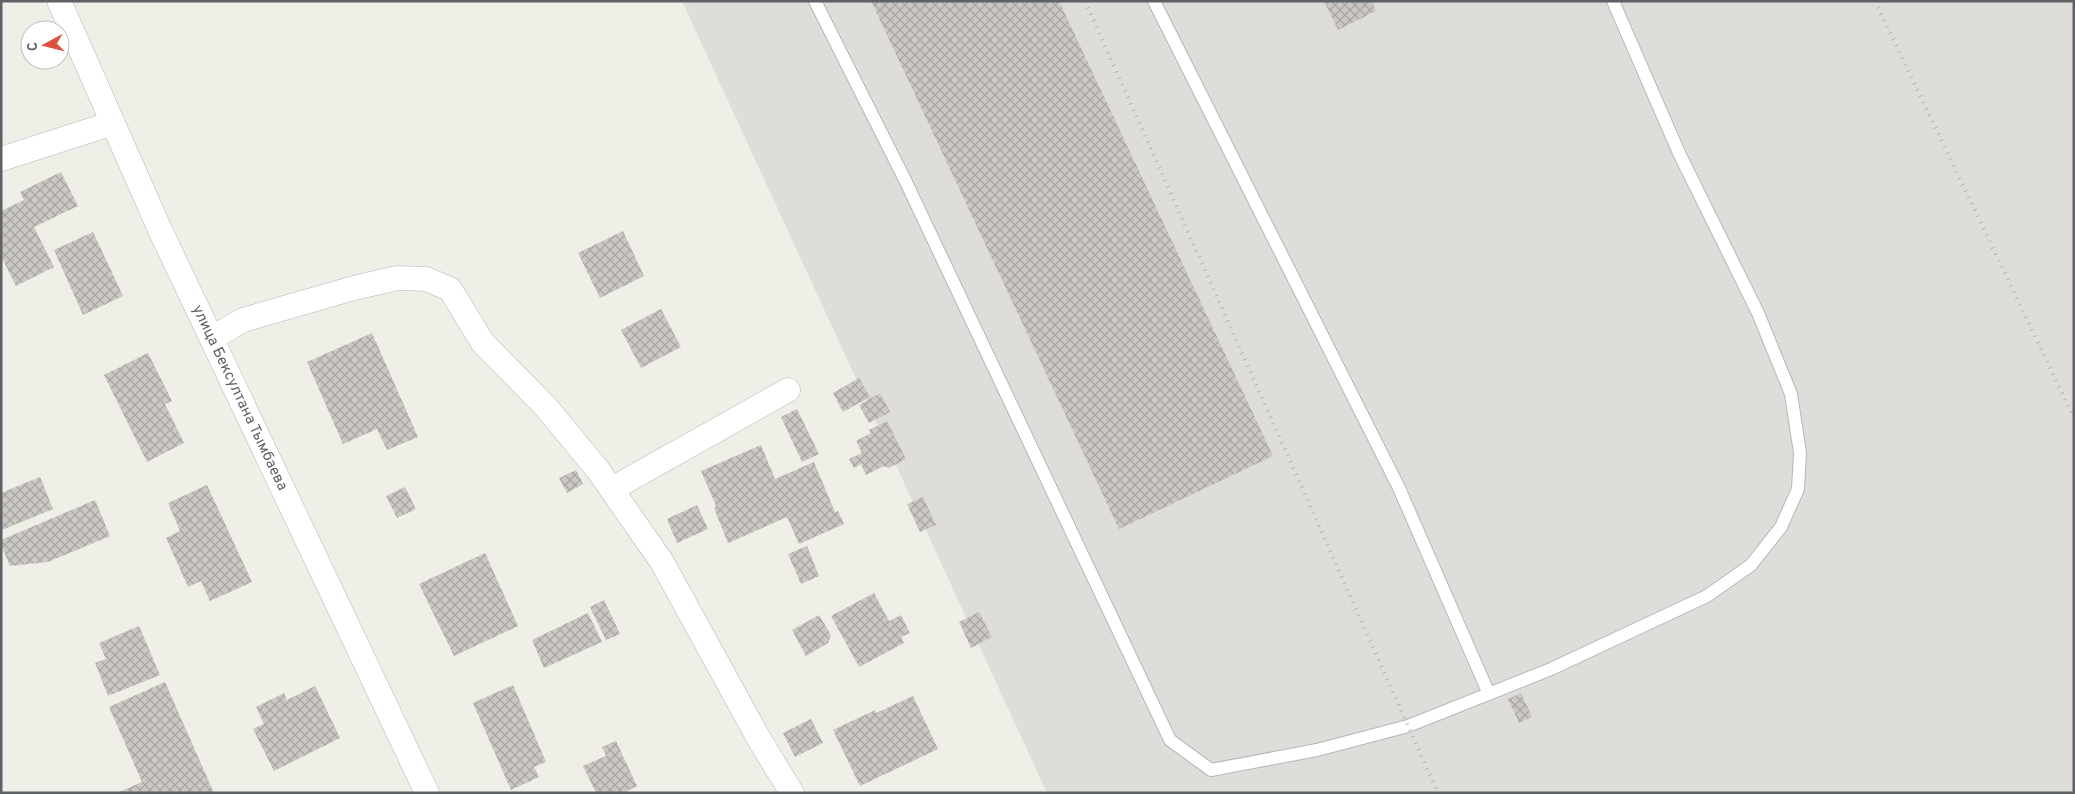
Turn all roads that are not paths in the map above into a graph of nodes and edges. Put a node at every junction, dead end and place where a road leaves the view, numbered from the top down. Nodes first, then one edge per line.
1 (59, 1) edge
2 (815, 1) edge
3 (1154, 1) edge
4 (1612, 1) edge
5 (113, 124) junction
6 (1, 160) edge
7 (212, 338) junction
8 (788, 390) dead end
9 (612, 490) junction
10 (1489, 694) junction
11 (420, 790) edge
12 (792, 793) edge

1 - 5 street, улица Бексултана Тымбаева
2 - 10 lane
3 - 10 lane
4 - 10 lane
5 - 6 street
5 - 7 street, улица Бексултана Тымбаева
7 - 9 street
7 - 11 street, улица Бексултана Тымбаева
8 - 9 street
9 - 12 street

